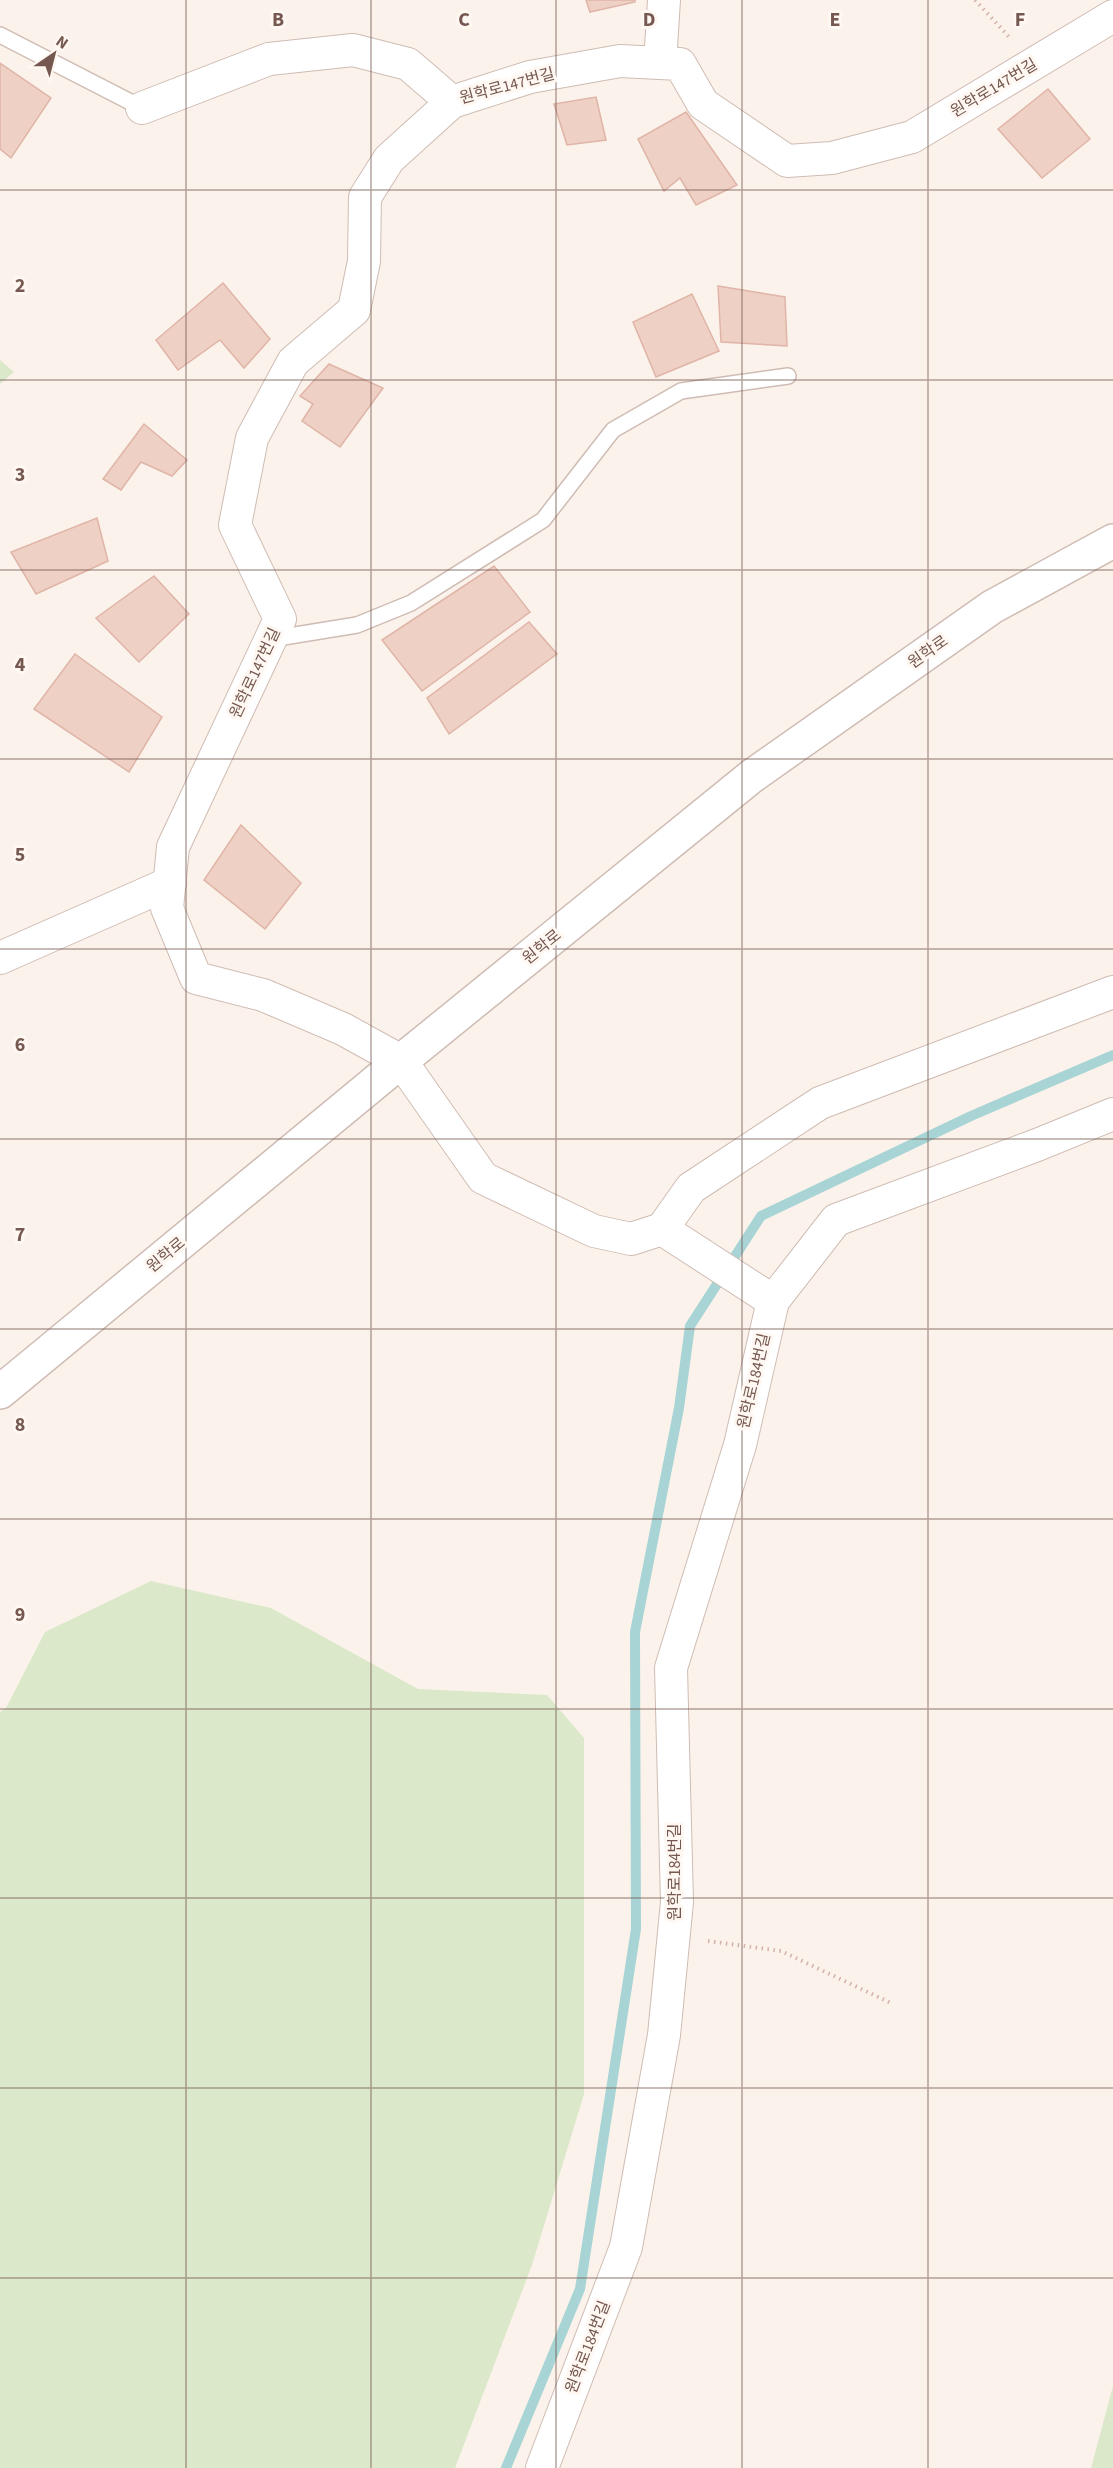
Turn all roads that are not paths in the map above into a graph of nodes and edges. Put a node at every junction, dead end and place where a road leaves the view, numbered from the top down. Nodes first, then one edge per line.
1 (664, 0) edge
2 (1113, 16) edge
3 (0, 35) edge
4 (660, 63) junction
5 (452, 102) junction
6 (142, 108) joint
7 (789, 376) dead end
8 (1113, 541) edge
9 (271, 639) junction
10 (170, 883) junction
11 (0, 958) edge
12 (1113, 992) edge
13 (401, 1061) junction
14 (1113, 1114) edge
15 (662, 1229) junction
16 (761, 1293) junction
17 (0, 1392) edge
18 (542, 2468) edge

1 - 4 street
2 - 4 street, 원학로147번길
3 - 6 lane
4 - 5 street, 원학로147번길
5 - 6 street
5 - 9 street, 원학로147번길
7 - 9 lane
8 - 13 street, 원학로
9 - 10 street, 원학로147번길
10 - 11 street
10 - 13 street, 원학로147번길
12 - 15 street
13 - 15 street
13 - 17 street, 원학로
14 - 16 street
15 - 16 street
16 - 18 street, 원학로184번길

